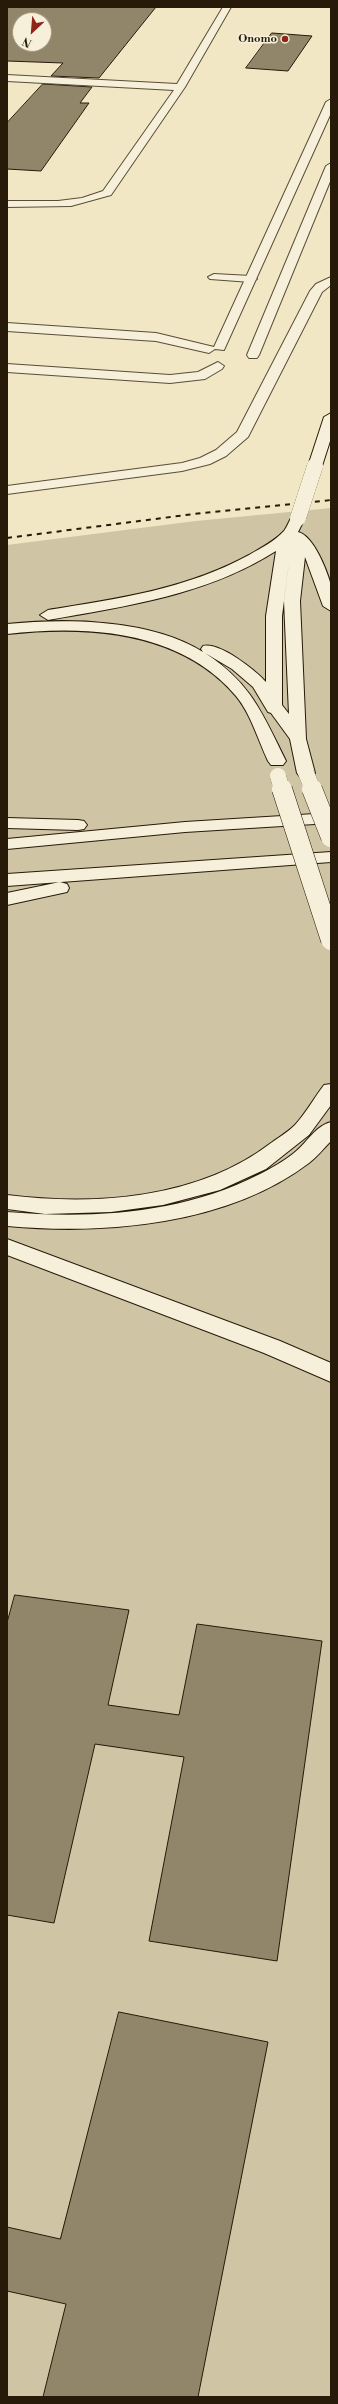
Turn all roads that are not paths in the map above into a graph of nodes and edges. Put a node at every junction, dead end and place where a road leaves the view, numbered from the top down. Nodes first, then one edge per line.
1 (227, 7) edge
2 (7, 78) edge
3 (180, 87) junction
4 (331, 102) edge
5 (331, 166) edge
6 (7, 204) edge
7 (214, 277) dead end
8 (250, 279) junction
9 (331, 280) edge
10 (7, 327) edge
11 (214, 348) junction
12 (253, 355) junction
13 (218, 366) junction
14 (7, 368) edge
15 (331, 417) edge
16 (7, 490) edge
17 (295, 532) junction
18 (331, 606) edge
19 (43, 615) junction
20 (7, 620) edge
21 (7, 629) edge
22 (273, 706) junction
23 (298, 739) junction
24 (277, 769) junction
25 (331, 818) edge
26 (7, 823) edge
27 (185, 828) junction
28 (331, 837) edge
29 (7, 844) edge
30 (331, 857) edge
31 (188, 868) junction
32 (7, 880) edge
33 (7, 899) edge
34 (331, 940) edge
35 (331, 1090) edge
36 (331, 1129) edge
37 (7, 1202) edge
38 (7, 1219) edge
39 (7, 1247) edge
40 (331, 1372) edge

1 - 3 street
2 - 3 street
3 - 6 street
4 - 8 street
5 - 12 street
7 - 8 street
8 - 11 street
9 - 16 street
10 - 11 street
11 - 12 street
11 - 13 street
12 - 13 street
13 - 14 street
15 - 17 street, bridge
17 - 18 street
17 - 19 street
17 - 22 street
17 - 23 street
19 - 20 street
19 - 22 street
21 - 24 street
22 - 23 street
22 - 24 street
23 - 28 street, bridge
24 - 34 street, bridge
25 - 27 street
26 - 27 street
27 - 29 street
30 - 31 street
31 - 32 street
31 - 33 street
35 - 37 street
36 - 38 street
39 - 40 street

